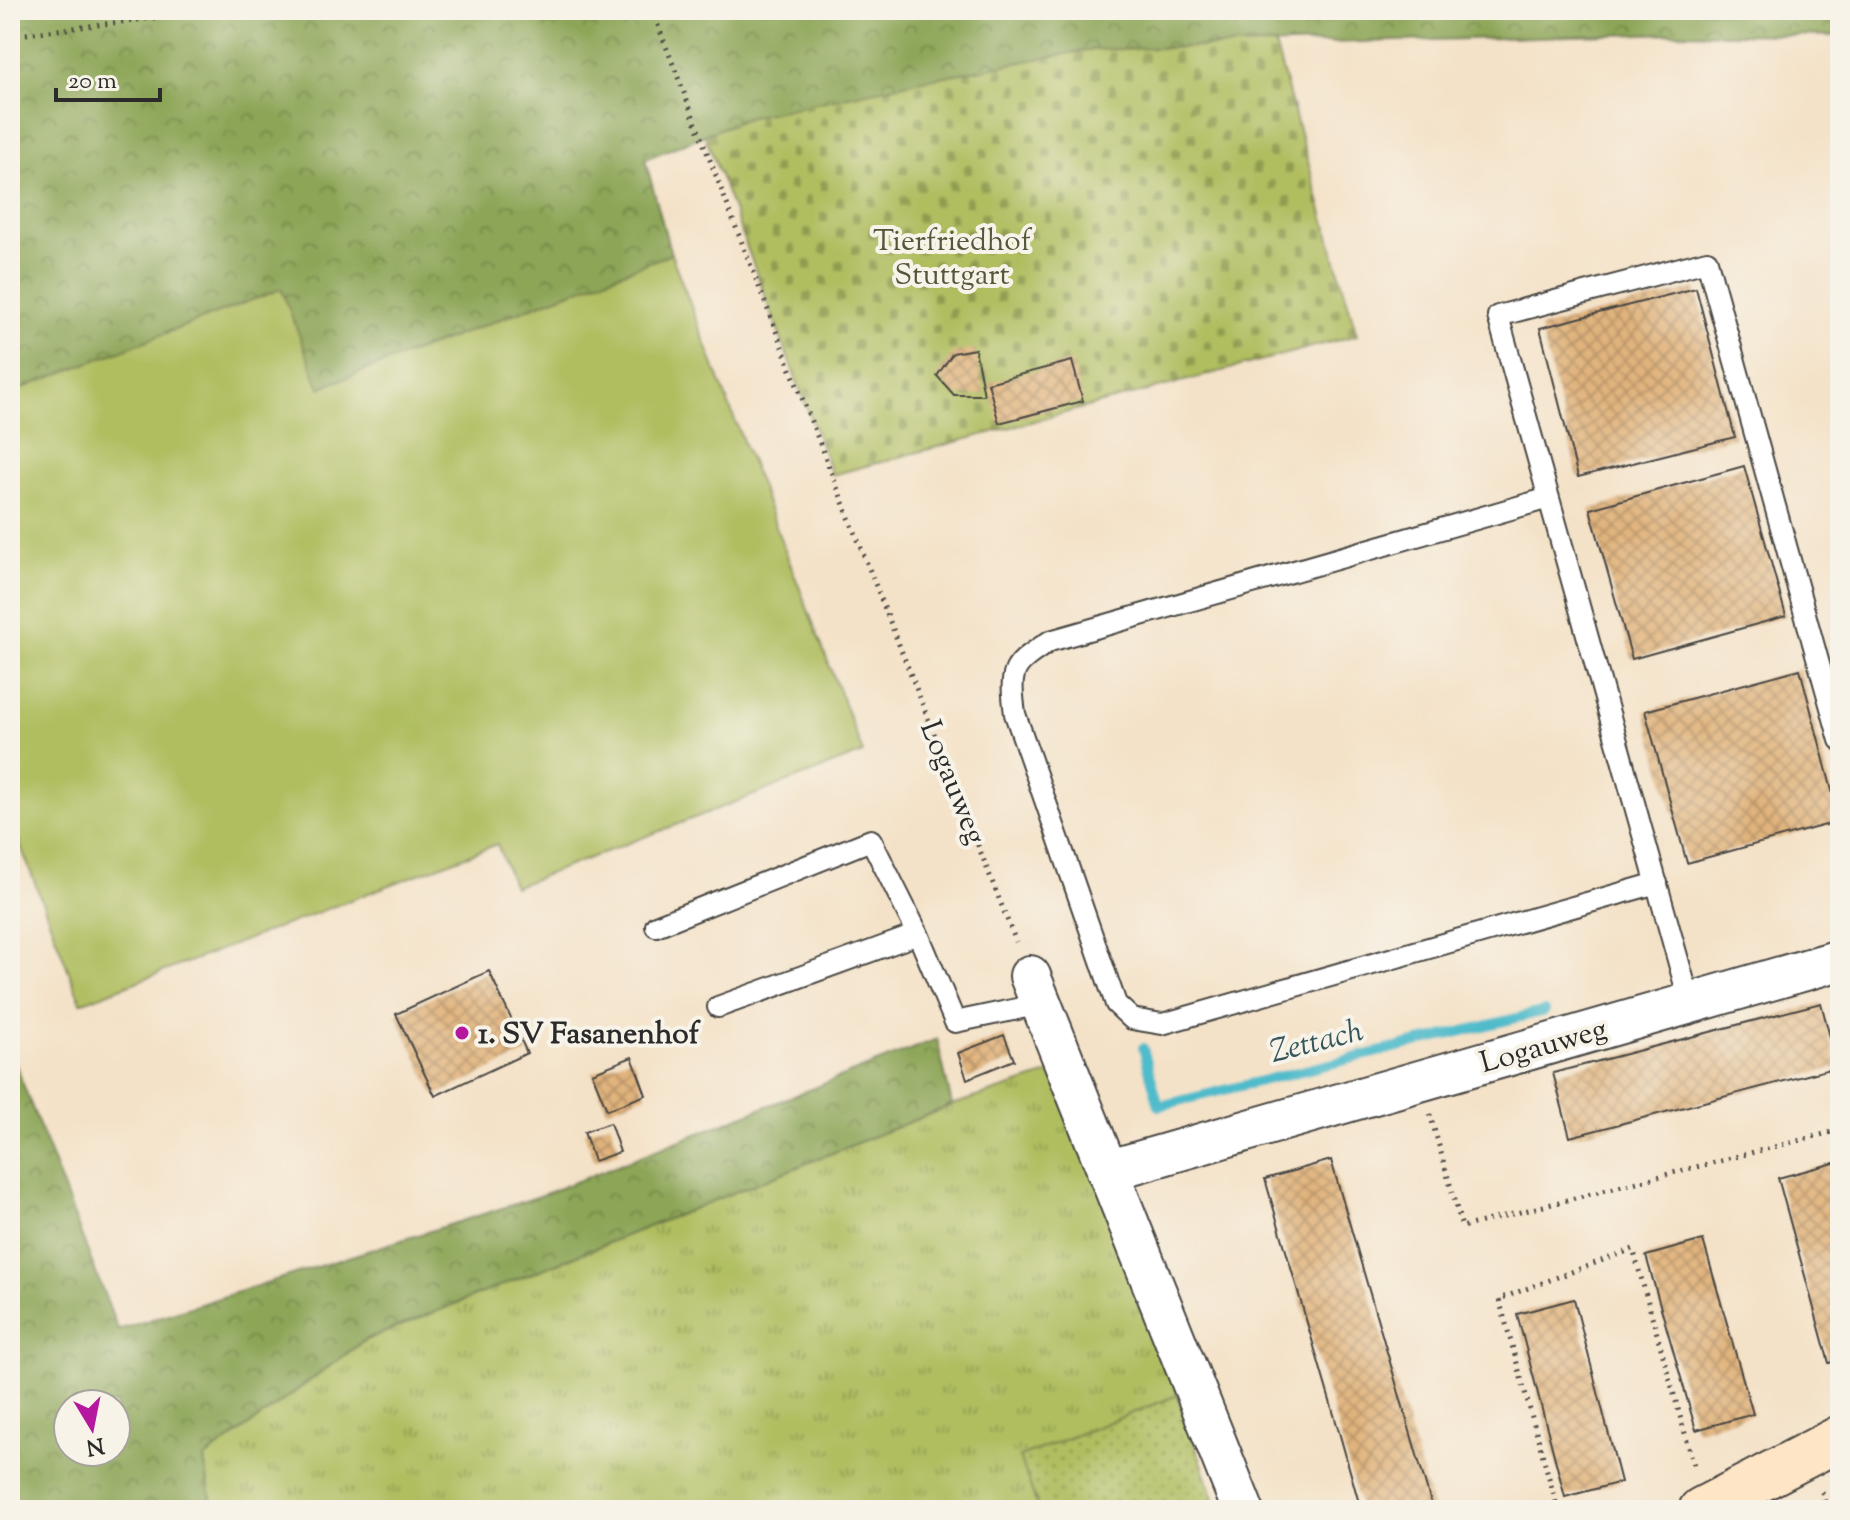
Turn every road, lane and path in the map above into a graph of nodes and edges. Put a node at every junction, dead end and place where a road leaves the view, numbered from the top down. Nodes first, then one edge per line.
1 (216, 10) edge
2 (652, 10) edge
3 (10, 36) edge
4 (1549, 498) junction
5 (1840, 740) edge
6 (1657, 883) junction
7 (656, 926) dead end
8 (918, 934) junction
9 (1840, 960) edge
10 (1035, 990) junction
11 (1690, 1003) junction
12 (718, 1007) dead end
13 (1420, 1080) junction
14 (1840, 1130) edge
15 (1107, 1171) junction
16 (1840, 1438) edge
17 (1704, 1509) edge
18 (1243, 1510) edge
19 (1558, 1510) edge

1 - 3 path
2 - 10 path, Logauweg
4 - 5 lane
4 - 6 lane
4 - 6 lane
6 - 11 lane
7 - 8 lane
8 - 10 lane
8 - 12 lane
9 - 11 street, Logauweg
10 - 15 street
11 - 13 street, Logauweg
13 - 14 path
13 - 15 street, Logauweg
15 - 18 street
16 - 17 street
17 - 19 path

